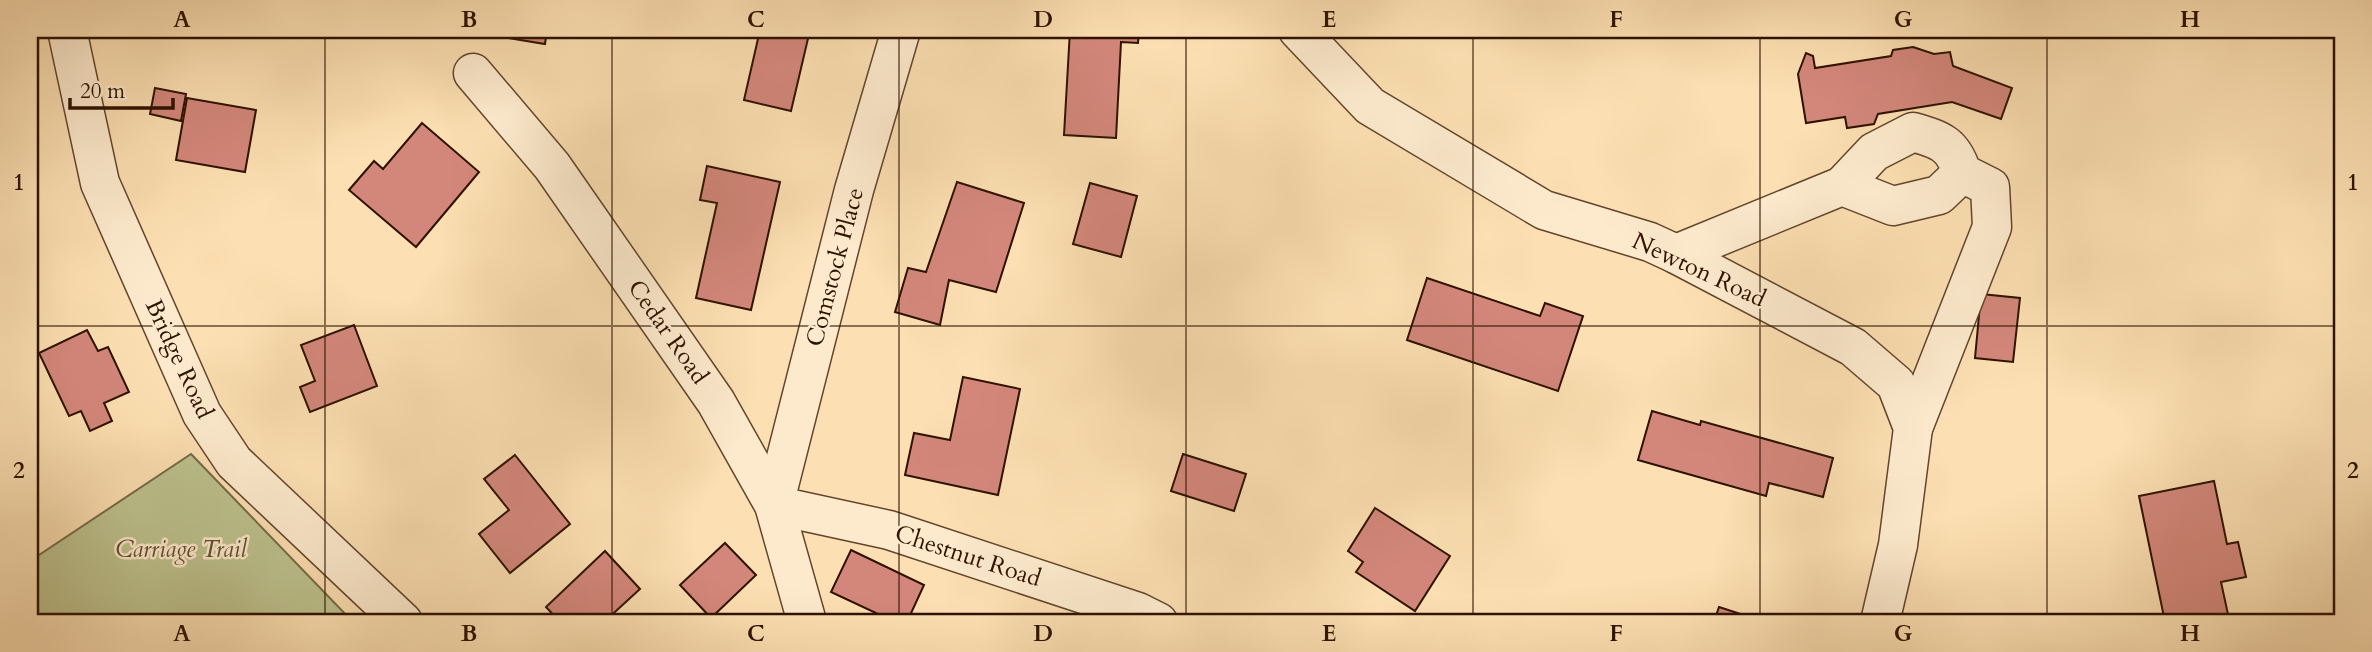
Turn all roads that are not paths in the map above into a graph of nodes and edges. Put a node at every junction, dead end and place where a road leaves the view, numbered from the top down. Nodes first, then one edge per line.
1 (67, 30) edge
2 (901, 30) edge
3 (1298, 30) edge
4 (473, 73) dead end
5 (1962, 173) junction
6 (1842, 186) junction
7 (1676, 254) junction
8 (1913, 428) junction
9 (774, 505) junction
10 (402, 622) edge
11 (807, 622) edge
12 (1158, 622) edge
13 (1880, 622) edge

1 - 10 street, Bridge Road
2 - 9 street, Comstock Place
3 - 7 street, Newton Road
4 - 9 street, Cedar Road
5 - 6 street
5 - 6 street
5 - 8 street
6 - 7 street
7 - 8 street, Newton Road
8 - 13 street, Newton Road
9 - 11 street, Cedar Road
9 - 12 street, Chestnut Road

